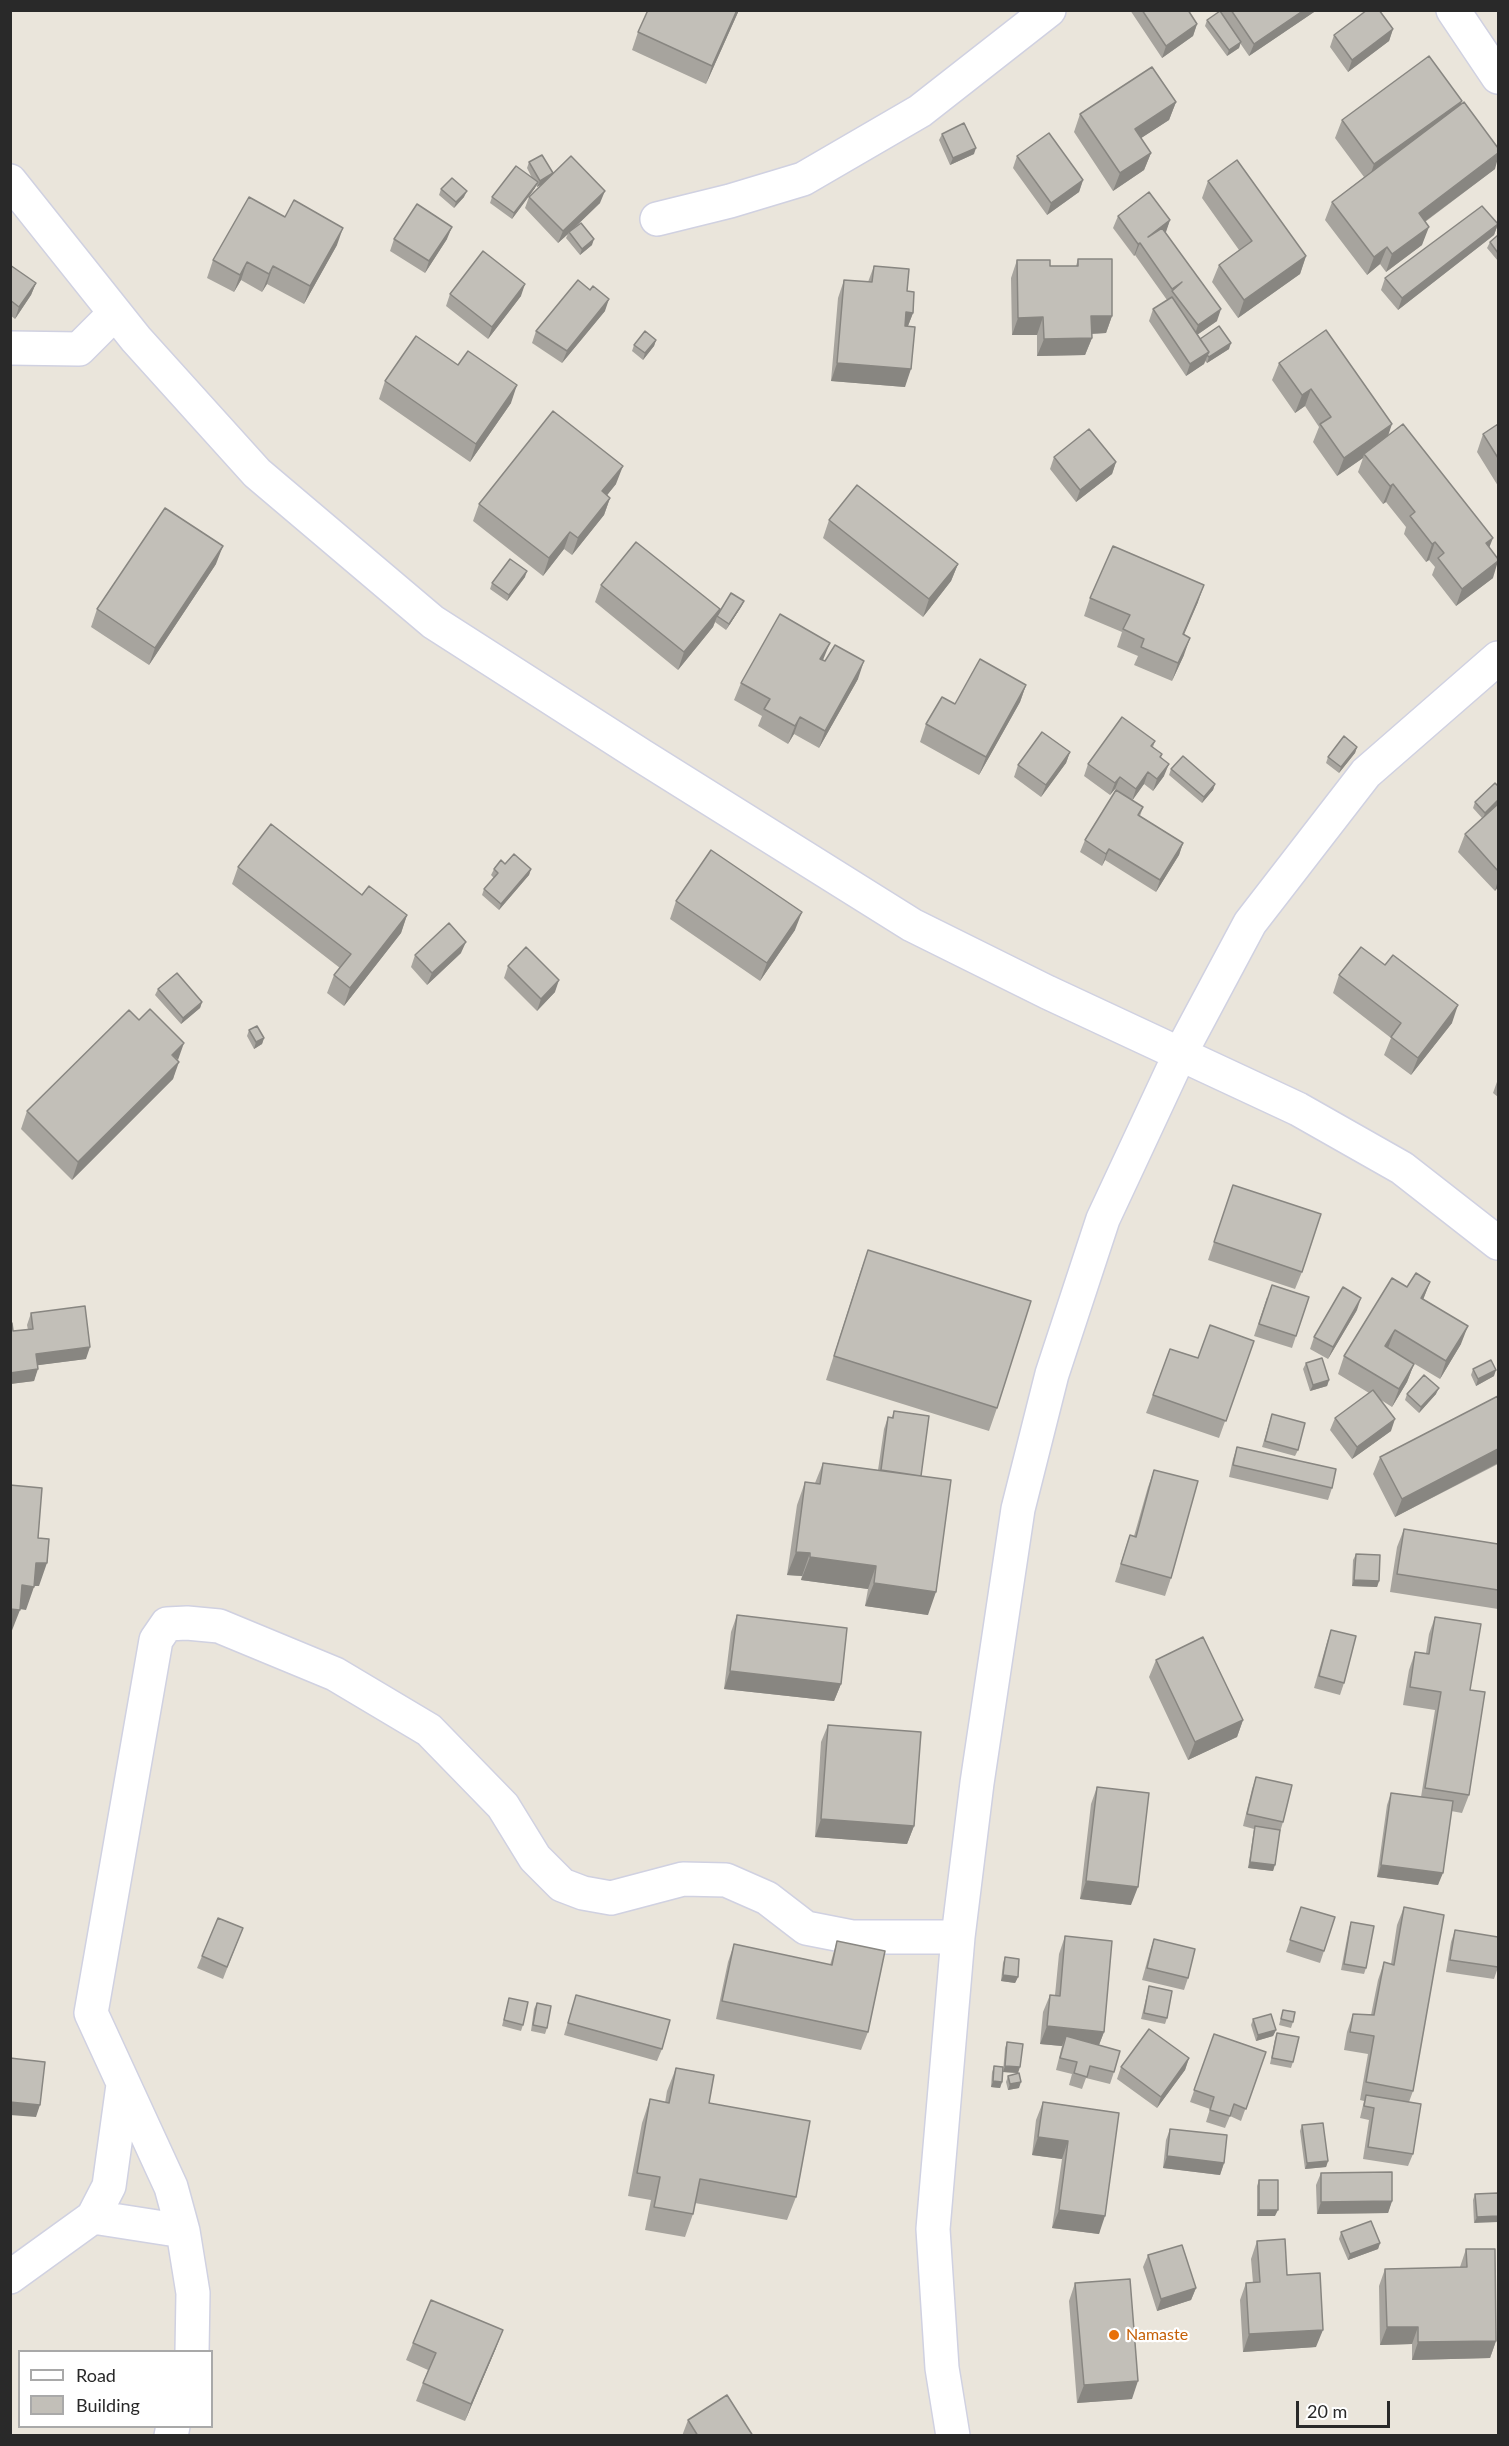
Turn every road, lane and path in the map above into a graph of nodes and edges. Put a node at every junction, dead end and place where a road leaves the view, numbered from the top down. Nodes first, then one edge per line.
1 (1049, 10) edge
2 (1453, 10) edge
3 (1498, 77) edge
4 (10, 181) edge
5 (657, 219) dead end
6 (115, 313) junction
7 (10, 348) edge
8 (1498, 658) edge
9 (1180, 1054) junction
10 (1498, 1242) edge
11 (958, 1937) junction
12 (123, 2085) junction
13 (93, 2217) junction
14 (183, 2231) junction
15 (10, 2277) edge
16 (192, 2350) edge
17 (953, 2436) edge

1 - 5 street
2 - 3 street
4 - 6 street
6 - 7 street
6 - 9 street
8 - 9 street
9 - 10 street
9 - 11 street
11 - 12 street
11 - 17 street
12 - 13 street
12 - 14 street
13 - 14 street
13 - 15 street
14 - 16 street

